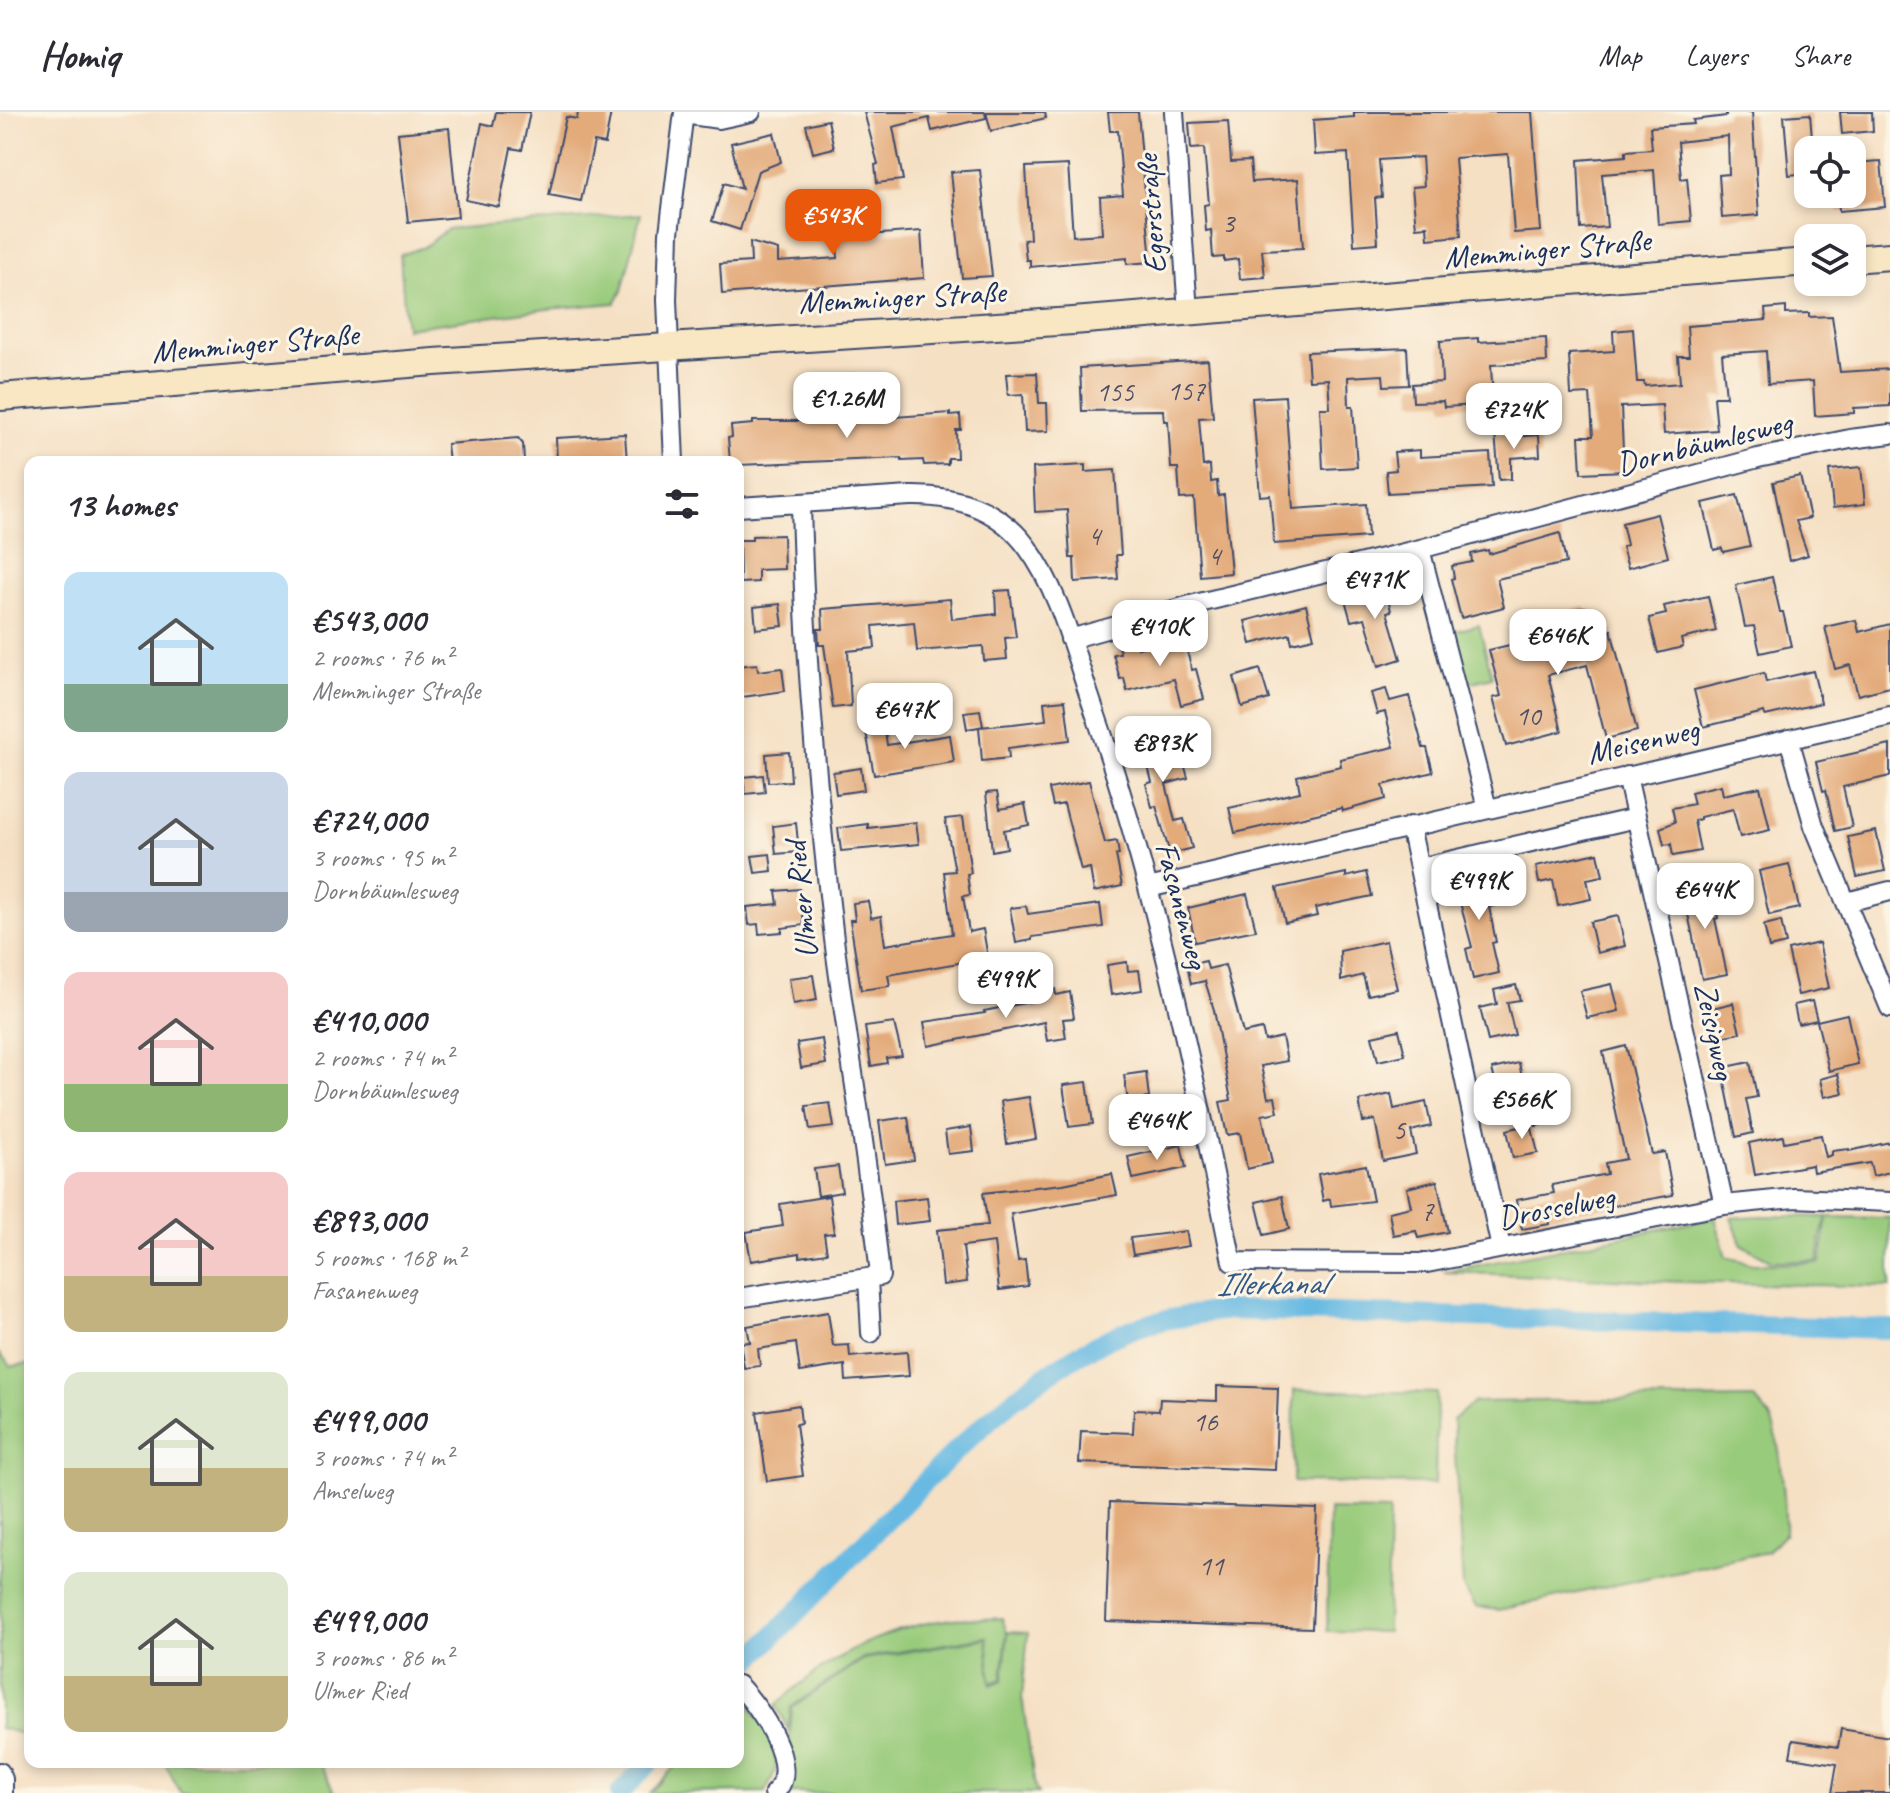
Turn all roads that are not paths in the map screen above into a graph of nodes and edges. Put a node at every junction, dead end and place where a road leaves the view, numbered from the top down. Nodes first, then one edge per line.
1 (751, 112) edge
2 (1174, 112) edge
3 (684, 113) edge
4 (1890, 256) edge
5 (1866, 258) edge
6 (1794, 263) edge
7 (1188, 312) junction
8 (668, 346) junction
9 (0, 397) edge
10 (1890, 434) edge
11 (674, 456) edge
12 (801, 503) junction
13 (744, 507) edge
14 (1420, 549) junction
15 (1070, 639) junction
16 (1890, 716) edge
17 (1789, 739) junction
18 (1627, 776) junction
19 (1487, 808) junction
20 (1636, 818) junction
21 (1410, 826) junction
22 (1419, 868) junction
23 (1148, 888) junction
24 (1890, 891) edge
25 (1847, 902) junction
26 (1890, 1008) edge
27 (1890, 1202) edge
28 (1724, 1205) junction
29 (1501, 1248) junction
30 (1232, 1262) joint
31 (868, 1278) junction
32 (744, 1297) edge
33 (871, 1333) dead end
34 (744, 1691) edge
35 (0, 1772) edge
36 (3, 1793) edge
37 (774, 1793) edge

1 - 3 street
2 - 7 street, Egerstraße
3 - 8 street
4 - 5 main road
6 - 7 main road, Memminger Straße
7 - 8 main road, Memminger Straße
8 - 9 main road, Memminger Straße
8 - 11 street
10 - 14 street, Dornbäumlesweg
12 - 13 street, Fasanenweg
12 - 15 street, Fasanenweg
12 - 31 street, Ulmer Ried
14 - 15 street, Dornbäumlesweg
14 - 19 street
15 - 23 street, Fasanenweg
16 - 17 street, Meisenweg
17 - 18 street, Meisenweg
17 - 25 street
18 - 19 street, Meisenweg
18 - 20 street, Zeisigweg
19 - 21 street, Meisenweg
20 - 22 street
20 - 28 street, Zeisigweg
21 - 22 street
21 - 23 street, Meisenweg
22 - 29 street
23 - 30 street, Fasanenweg
24 - 25 street
25 - 26 street
27 - 28 street, Drosselweg
28 - 29 street, Drosselweg
29 - 30 street, Drosselweg
31 - 32 street
31 - 33 street, Ulmer Ried
34 - 37 street
35 - 36 street

